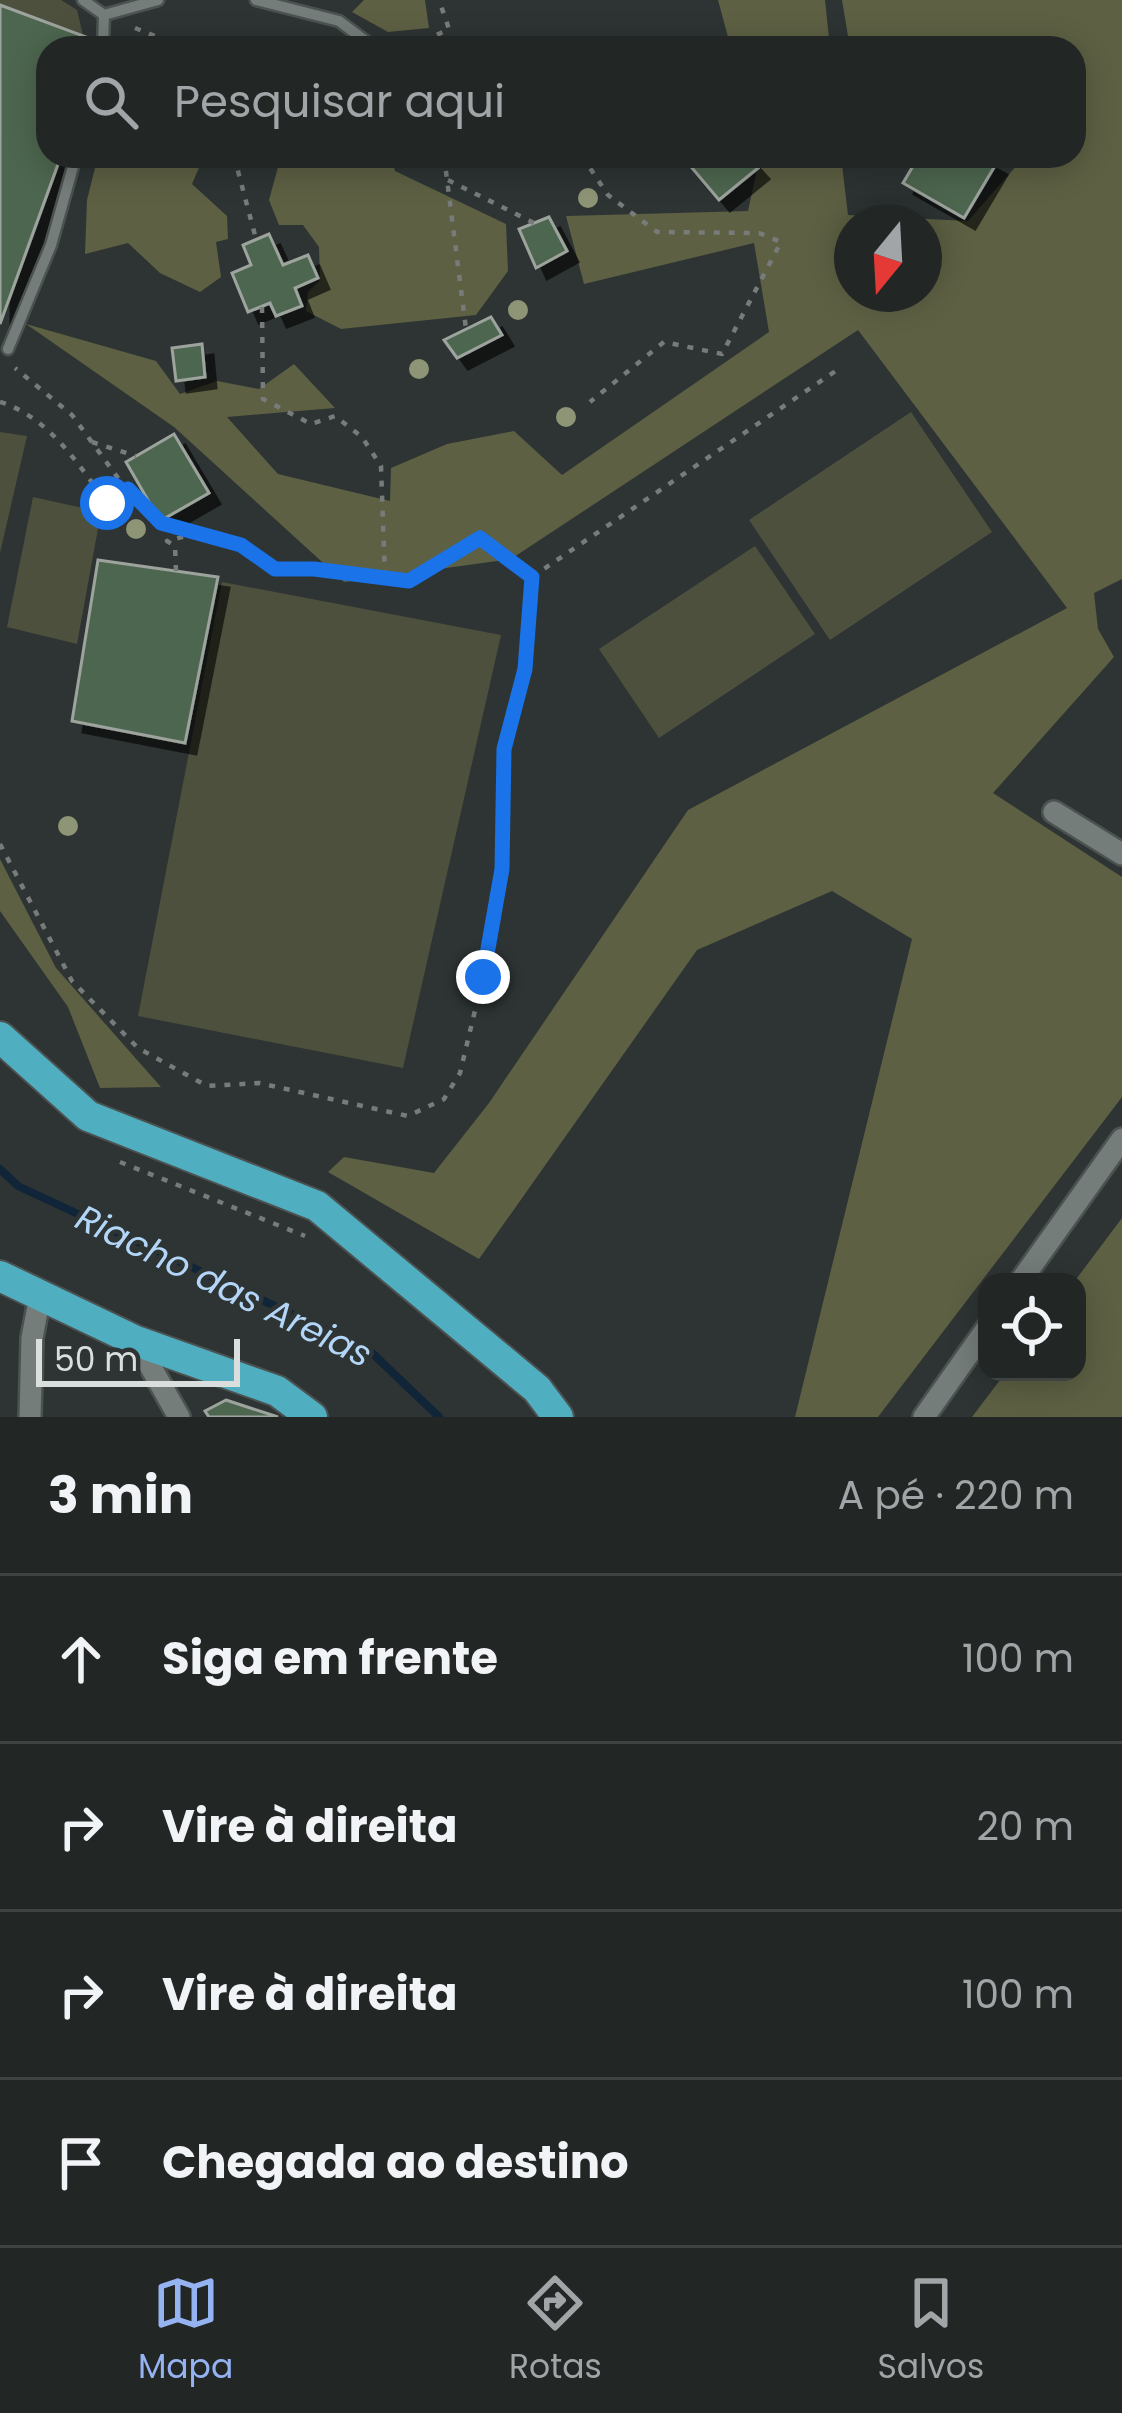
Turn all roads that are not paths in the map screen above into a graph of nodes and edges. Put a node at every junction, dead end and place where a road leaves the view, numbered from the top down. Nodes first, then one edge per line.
1 (82, 0) edge
2 (158, 0) edge
3 (256, 0) edge
4 (104, 15) junction
5 (103, 36) edge
6 (359, 36) edge
7 (73, 168) edge
8 (8, 349) dead end
9 (1054, 812) dead end
10 (1122, 854) edge
11 (0, 1037) edge
12 (1122, 1139) edge
13 (1026, 1273) edge
14 (0, 1276) edge
15 (40, 1296) junction
16 (136, 1341) junction
17 (978, 1341) edge
18 (30, 1417) edge
19 (179, 1417) edge
20 (312, 1417) edge
21 (558, 1417) edge
22 (924, 1417) edge

1 - 4 lane
2 - 4 lane
3 - 6 lane
4 - 5 lane
7 - 8 lane
9 - 10 street
11 - 21 main road
12 - 13 street
14 - 15 main road
15 - 16 main road
15 - 18 street
16 - 19 street
16 - 20 main road
17 - 22 street

